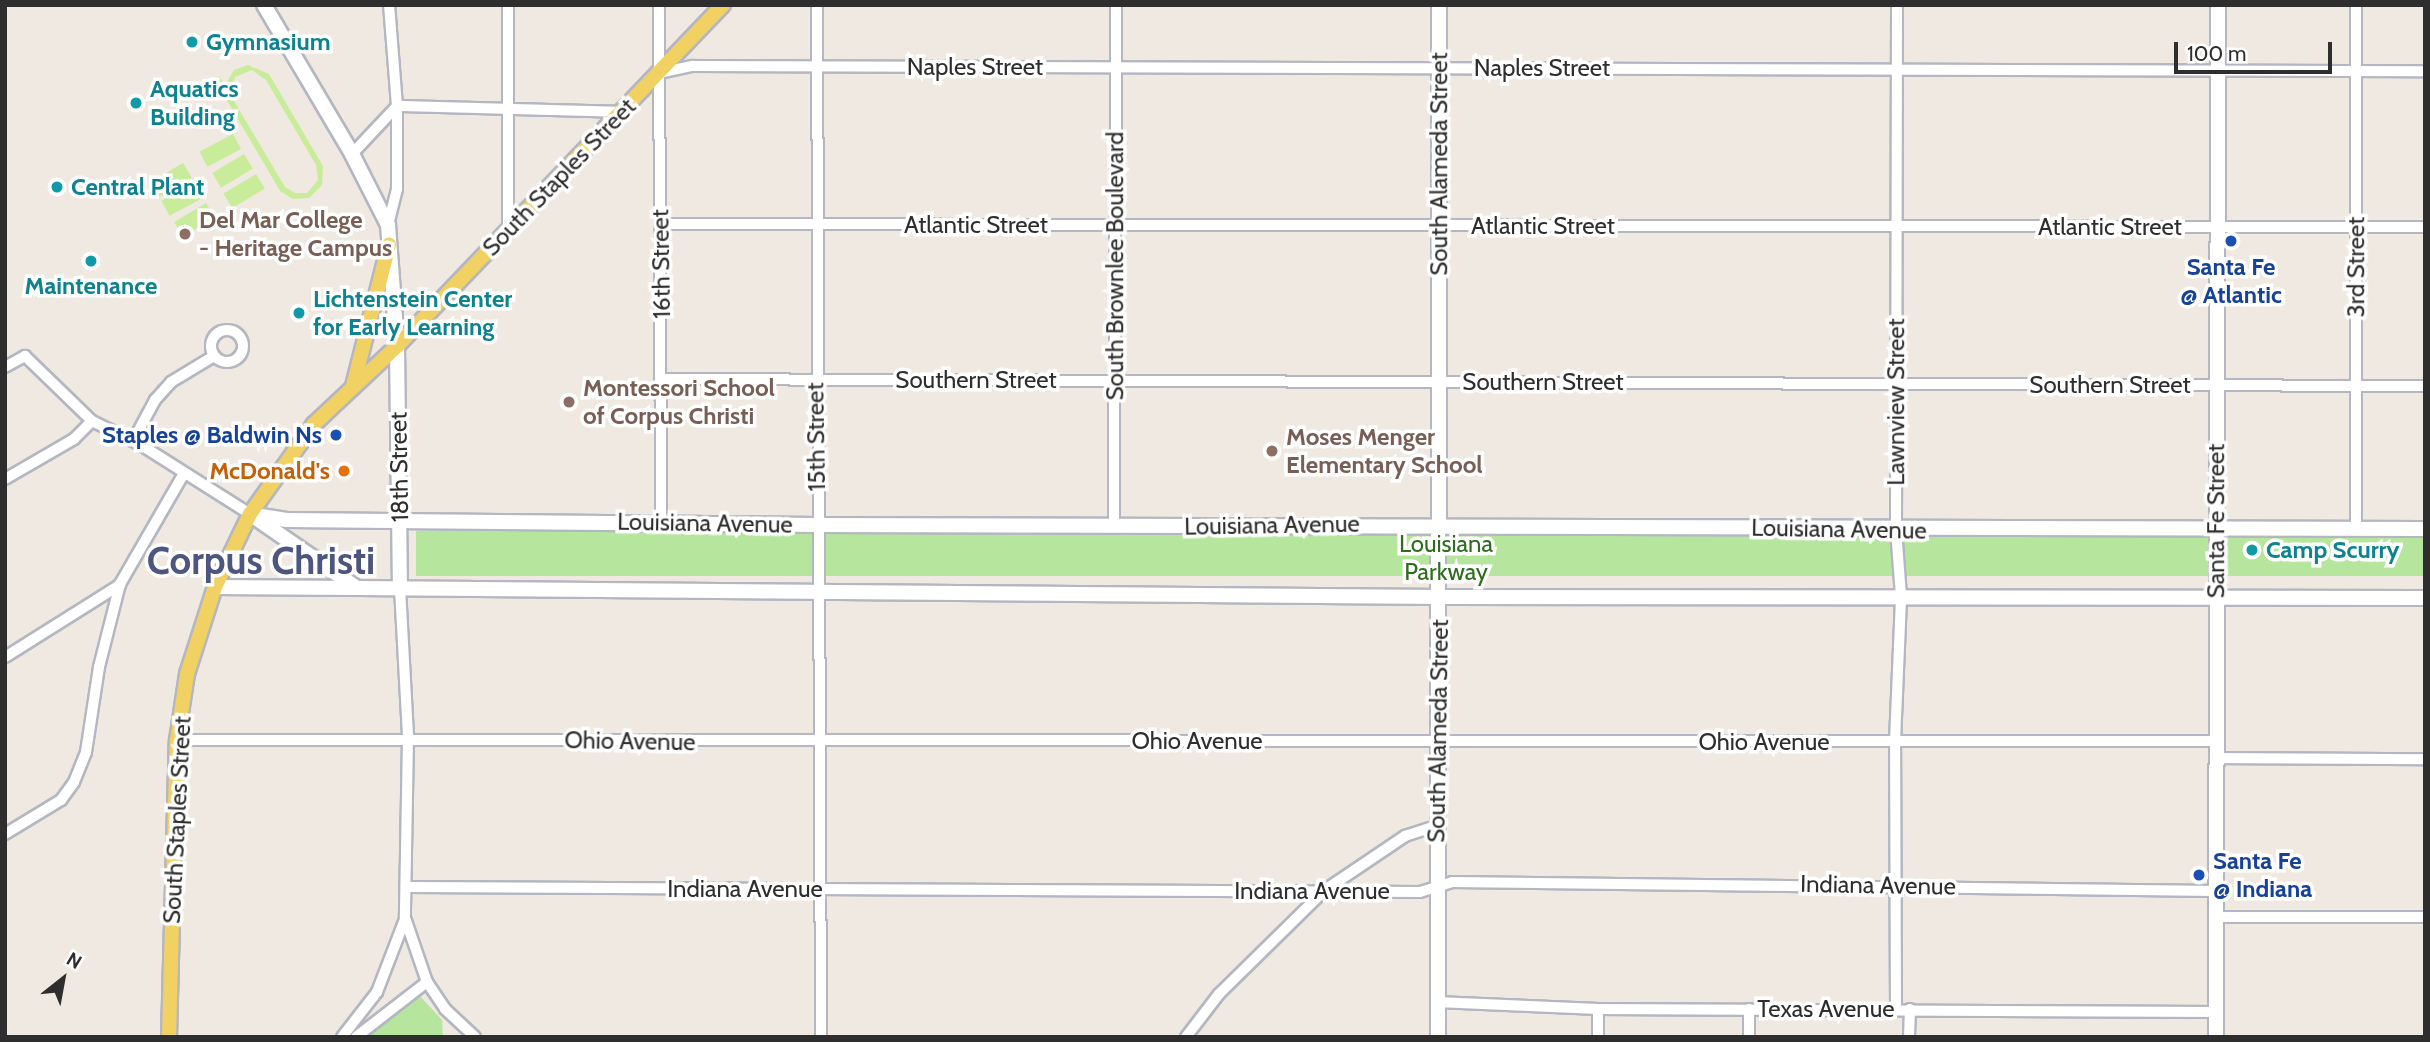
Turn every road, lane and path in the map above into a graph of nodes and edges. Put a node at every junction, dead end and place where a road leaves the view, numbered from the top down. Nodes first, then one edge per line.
1 (264, 5) edge
2 (389, 5) edge
3 (508, 5) edge
4 (659, 5) edge
5 (723, 5) edge
6 (817, 5) edge
7 (1116, 5) edge
8 (1439, 5) edge
9 (1897, 5) edge
10 (2218, 5) edge
11 (2356, 5) edge
12 (814, 66) junction
13 (1117, 67) junction
14 (1440, 68) junction
15 (1897, 69) junction
16 (2218, 70) junction
17 (2356, 71) junction
18 (2425, 71) edge
19 (659, 74) junction
20 (397, 106) junction
21 (508, 108) junction
22 (622, 112) junction
23 (352, 154) junction
24 (660, 224) junction
25 (388, 225) junction
26 (815, 225) junction
27 (1113, 225) junction
28 (1438, 226) junction
29 (1896, 226) junction
30 (2217, 227) junction
31 (2356, 227) junction
32 (2425, 227) edge
33 (508, 228) junction
34 (389, 245) junction
35 (397, 346) junction
36 (214, 355) dead end
37 (5, 367) edge
38 (662, 379) junction
39 (815, 380) junction
40 (1115, 381) junction
41 (1438, 382) junction
42 (1897, 384) junction
43 (2216, 385) junction
44 (2356, 385) junction
45 (2425, 386) edge
46 (353, 387) junction
47 (92, 421) junction
48 (133, 441) junction
49 (183, 475) junction
50 (5, 479) edge
51 (250, 514) junction
52 (400, 520) junction
53 (661, 522) junction
54 (1439, 524) junction
55 (817, 525) junction
56 (1114, 527) junction
57 (2356, 529) junction
58 (2425, 529) edge
59 (1896, 530) junction
60 (2215, 531) junction
61 (120, 584) junction
62 (215, 587) junction
63 (357, 588) junction
64 (400, 589) junction
65 (821, 590) junction
66 (1901, 596) junction
67 (2217, 596) junction
68 (1441, 597) junction
69 (2425, 598) edge
70 (5, 657) edge
71 (408, 737) junction
72 (177, 740) junction
73 (1436, 740) junction
74 (2217, 741) junction
75 (1895, 742) junction
76 (822, 743) junction
77 (2215, 758) junction
78 (2425, 759) edge
79 (1436, 827) junction
80 (5, 834) edge
81 (1896, 885) junction
82 (408, 887) junction
83 (1436, 887) junction
84 (822, 890) junction
85 (1325, 890) junction
86 (2216, 891) junction
87 (2425, 916) edge
88 (2216, 917) junction
89 (405, 918) junction
90 (426, 982) junction
91 (1437, 1002) junction
92 (1598, 1009) junction
93 (1749, 1009) junction
94 (1896, 1009) junction
95 (1910, 1009) junction
96 (2216, 1012) junction
97 (169, 1037) edge
98 (342, 1037) edge
99 (356, 1037) edge
100 (475, 1037) edge
101 (821, 1037) edge
102 (1186, 1037) edge
103 (1438, 1037) edge
104 (1598, 1037) edge
105 (1749, 1037) edge
106 (1909, 1037) edge
107 (2216, 1037) edge

1 - 23 main road
2 - 20 street
3 - 21 street
4 - 19 street, 16th Street
5 - 19 main road, South Staples Street
6 - 12 street, 15th Street
7 - 13 street, South Brownlee Boulevard
8 - 14 main road, South Alameda Street
9 - 15 street, Lawnview Street
10 - 16 main road, Santa Fe Street
11 - 17 street, 3rd Street
12 - 13 street, Naples Street
12 - 19 street, Naples Street
12 - 26 street, 15th Street
13 - 14 street, Naples Street
13 - 27 street, South Brownlee Boulevard
14 - 15 street, Naples Street
14 - 28 main road, South Alameda Street
15 - 16 street, Naples Street
15 - 29 street, Lawnview Street
16 - 17 street, Naples Street
16 - 30 main road, Santa Fe Street
17 - 18 street, Naples Street
17 - 31 street, 3rd Street
19 - 22 main road, South Staples Street
19 - 24 street, 16th Street
20 - 21 street
20 - 23 street
20 - 25 street
21 - 22 street
21 - 33 street
22 - 33 main road, South Staples Street
23 - 25 main road
24 - 26 street, Atlantic Street
24 - 38 street, 16th Street
25 - 34 main road, 18th Street
26 - 27 street, Atlantic Street
26 - 39 street, 15th Street
27 - 28 street, Atlantic Street
27 - 40 street, South Brownlee Boulevard
28 - 29 street, Atlantic Street
28 - 41 main road, South Alameda Street
29 - 30 street, Atlantic Street
29 - 42 street, Lawnview Street
30 - 31 street, Atlantic Street
30 - 43 main road, Santa Fe Street
31 - 32 street, Atlantic Street
31 - 44 street, 3rd Street
33 - 35 main road, South Staples Street
34 - 35 main road, 18th Street
34 - 46 main road
35 - 46 main road, South Staples Street
35 - 52 main road, 18th Street
36 - 48 street
37 - 47 street
38 - 39 street, Southern Street
38 - 53 street, 16th Street
39 - 40 street, Southern Street
39 - 55 street, 15th Street
40 - 41 street, Southern Street
40 - 56 street, South Brownlee Boulevard
41 - 42 street, Southern Street
41 - 54 main road, South Alameda Street
42 - 43 street, Southern Street
42 - 59 street, Lawnview Street
43 - 44 street, Southern Street
43 - 60 main road, Santa Fe Street
44 - 45 street, Southern Street
44 - 57 street, 3rd Street
46 - 51 main road, South Staples Street
47 - 48 street
47 - 50 street
48 - 49 street
49 - 51 street
49 - 61 street
51 - 52 main road, Louisiana Avenue
51 - 62 main road, South Staples Street
51 - 63 main road
52 - 53 main road, Louisiana Avenue
52 - 64 main road, 18th Street
53 - 55 main road, Louisiana Avenue
54 - 56 main road, Louisiana Avenue
54 - 59 main road, Louisiana Avenue
54 - 68 main road, South Alameda Street
55 - 56 main road, Louisiana Avenue
55 - 65 street, 15th Street
57 - 58 main road, Louisiana Avenue
57 - 60 main road, Louisiana Avenue
59 - 60 main road, Louisiana Avenue
59 - 66 street, Lawnview Street
60 - 67 main road, Santa Fe Street
61 - 70 street
61 - 80 street
62 - 63 main road
62 - 72 main road, South Staples Street
63 - 64 main road
64 - 65 main road
64 - 71 street
65 - 68 main road
65 - 76 street, 15th Street
66 - 67 main road
66 - 68 main road
66 - 75 street, Lawnview Street
67 - 69 main road
67 - 74 main road, Santa Fe Street
68 - 73 main road, South Alameda Street
71 - 72 street, Ohio Avenue
71 - 76 street, Ohio Avenue
71 - 82 street
72 - 97 main road, South Staples Street
73 - 75 street, Ohio Avenue
73 - 76 street, Ohio Avenue
73 - 79 main road, South Alameda Street
74 - 75 street, Ohio Avenue
74 - 77 main road, Santa Fe Street
75 - 81 street, Lawnview Street
76 - 84 street, 15th Street
77 - 78 street
77 - 86 main road, Santa Fe Street
79 - 83 main road, South Alameda Street
79 - 85 street
81 - 83 street, Indiana Avenue
81 - 86 street, Indiana Avenue
81 - 94 street, Lawnview Street
82 - 84 street, Indiana Avenue
82 - 89 street
83 - 85 street, Indiana Avenue
83 - 91 main road, South Alameda Street
84 - 85 street, Indiana Avenue
84 - 101 street, 15th Street
85 - 102 street
86 - 88 main road, Santa Fe Street
87 - 88 street
88 - 96 main road, Santa Fe Street
89 - 90 street
89 - 98 street
90 - 99 street
90 - 100 street
91 - 92 street, Texas Avenue
91 - 103 main road, South Alameda Street
92 - 93 street, Texas Avenue
92 - 104 street
93 - 94 street, Texas Avenue
93 - 105 street
94 - 95 street, Texas Avenue
95 - 96 street, Texas Avenue
95 - 106 street
96 - 107 main road, Santa Fe Street

